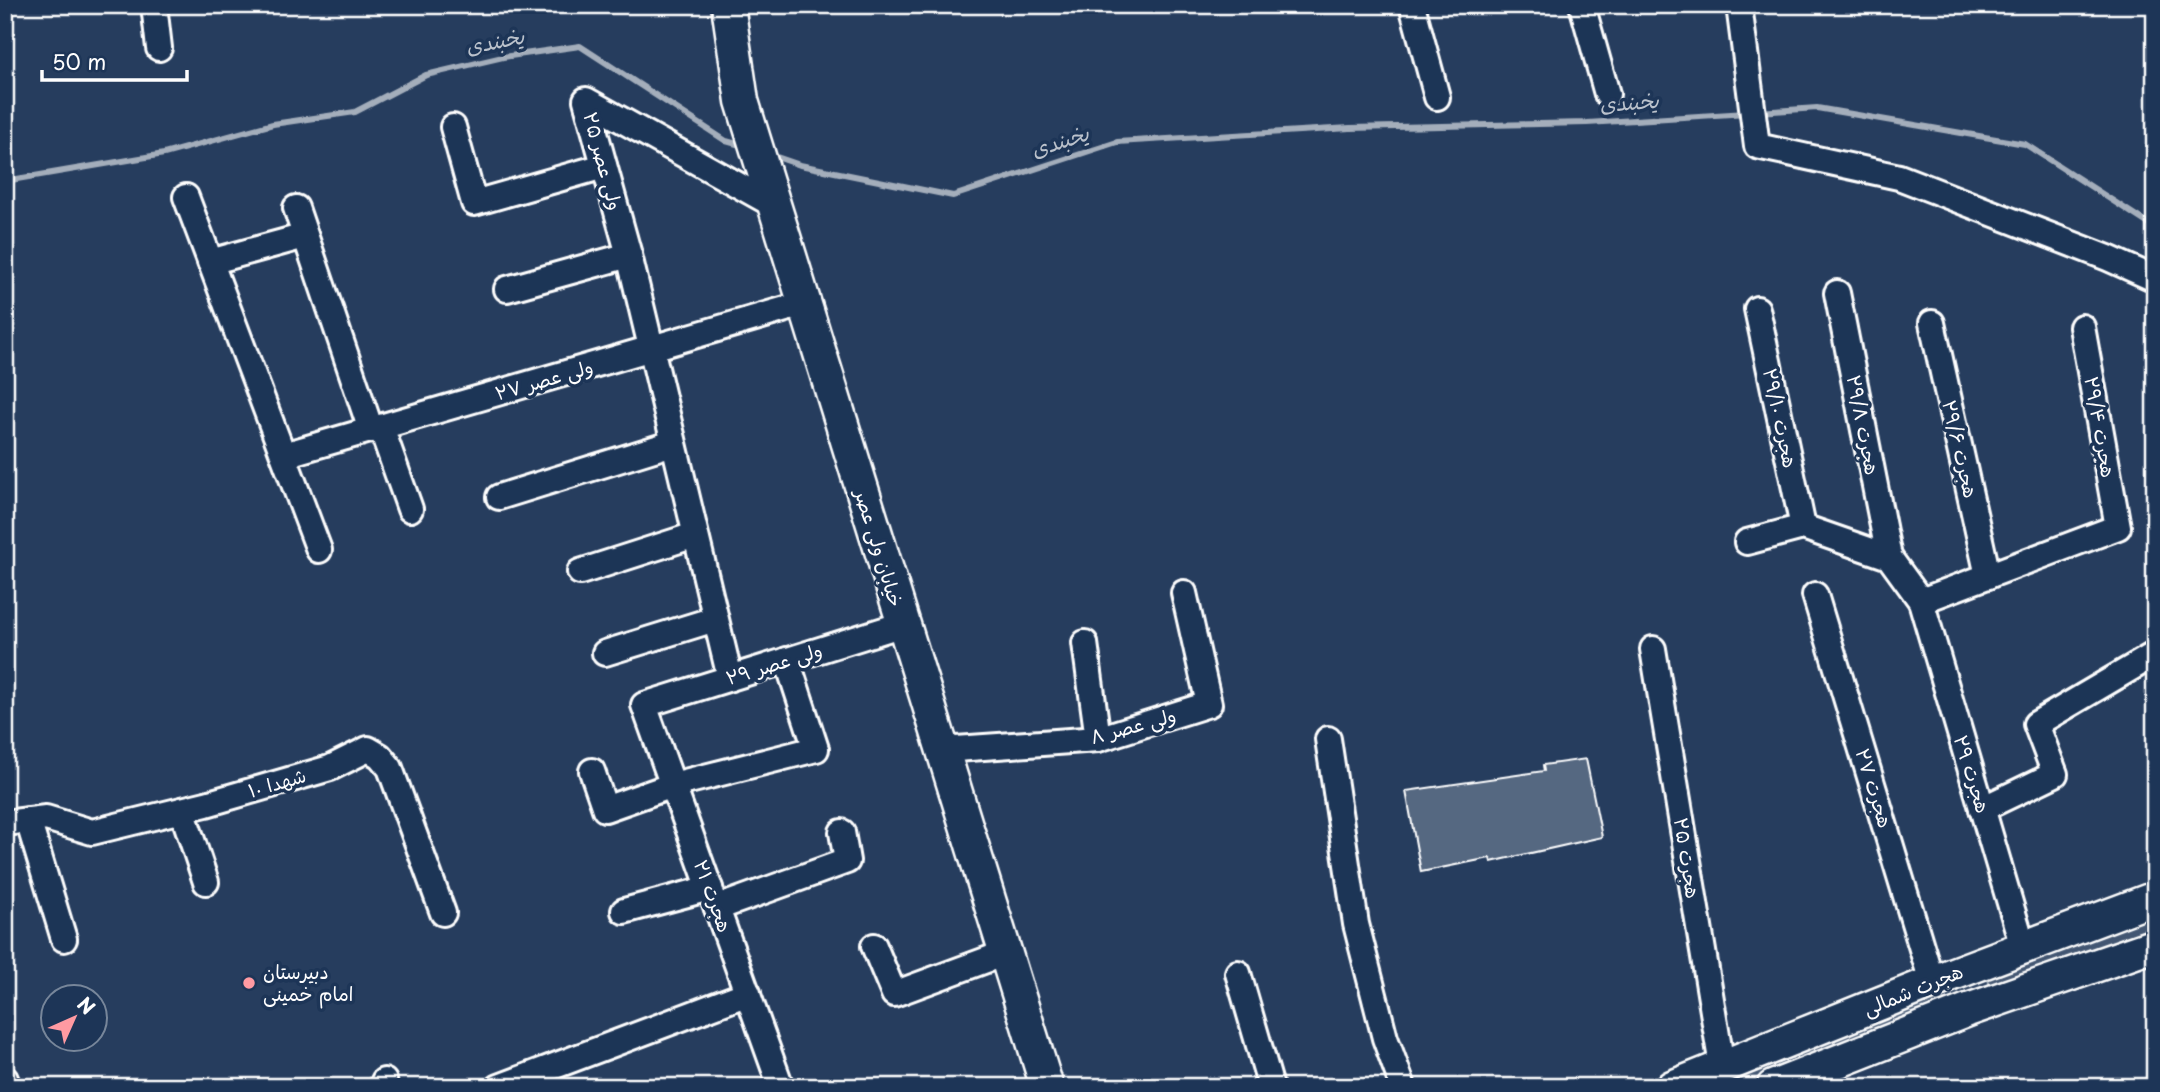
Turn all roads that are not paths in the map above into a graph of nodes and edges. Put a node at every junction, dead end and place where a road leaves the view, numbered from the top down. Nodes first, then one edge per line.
1 (154, 5) edge
2 (728, 5) edge
3 (1412, 5) edge
4 (1582, 5) edge
5 (1739, 5) edge
6 (159, 48) dead end
7 (1607, 94) dead end
8 (1437, 97) dead end
9 (453, 127) dead end
10 (604, 166) junction
11 (186, 197) dead end
12 (774, 204) junction
13 (296, 208) dead end
14 (305, 236) junction
15 (629, 255) junction
16 (210, 262) junction
17 (2155, 279) edge
18 (507, 289) dead end
19 (1837, 293) dead end
20 (803, 304) junction
21 (1757, 309) dead end
22 (1932, 323) dead end
23 (2082, 327) dead end
24 (650, 349) junction
25 (376, 428) junction
26 (673, 443) junction
27 (284, 455) junction
28 (499, 497) dead end
29 (410, 509) dead end
30 (1803, 527) junction
31 (695, 535) junction
32 (1747, 542) dead end
33 (319, 550) dead end
34 (1889, 557) junction
35 (580, 572) dead end
36 (1988, 576) junction
37 (1185, 593) dead end
38 (1815, 595) dead end
39 (1921, 601) junction
40 (715, 618) junction
41 (903, 624) junction
42 (1085, 643) dead end
43 (1653, 649) dead end
44 (605, 653) dead end
45 (2155, 654) edge
46 (787, 660) junction
47 (730, 678) junction
48 (644, 705) joint
49 (1098, 739) junction
50 (1328, 739) dead end
51 (942, 750) junction
52 (592, 771) dead end
53 (673, 785) junction
54 (182, 810) junction
55 (1982, 810) junction
56 (17, 821) edge
57 (842, 832) dead end
58 (206, 882) dead end
59 (714, 898) junction
60 (2155, 898) edge
61 (624, 911) dead end
62 (443, 913) dead end
63 (64, 939) dead end
64 (2155, 945) edge
65 (874, 946) dead end
66 (2023, 947) junction
67 (1005, 953) junction
68 (1238, 973) dead end
69 (1942, 978) junction
70 (748, 993) junction
71 (1968, 1010) junction
72 (1722, 1066) junction
73 (5, 1079) edge
74 (8, 1087) edge
75 (499, 1087) edge
76 (782, 1087) edge
77 (1047, 1087) edge
78 (1271, 1087) edge
79 (1403, 1087) edge
80 (1672, 1087) edge
81 (1773, 1087) edge

1 - 6 street
2 - 12 main road, خیابان ولی عصر
3 - 8 street
4 - 7 street
5 - 17 street
9 - 10 street
10 - 12 street, ولی عصر ۲۵
10 - 15 street, ولی عصر ۲۵
11 - 16 street
12 - 20 main road, خیابان ولی عصر
13 - 14 street
14 - 16 street
14 - 25 street
15 - 18 street
15 - 24 street, ولی عصر ۲۵
16 - 27 street
19 - 34 street, هجرت ۲۹/۸
20 - 24 street, ولی عصر ۲۷
20 - 41 main road, خیابان ولی عصر
21 - 30 street, هجرت ۲۹/۱۰
22 - 36 street, هجرت ۲۹/۶
23 - 36 street, هجرت ۲۹/۴
24 - 25 street, ولی عصر ۲۷
24 - 26 street, ولی عصر ۲۵
25 - 27 street, ولی عصر ۲۷
25 - 29 street
26 - 28 street
26 - 31 street, ولی عصر ۲۵
27 - 33 street
30 - 32 street
30 - 34 street
31 - 35 street
31 - 40 street, ولی عصر ۲۵
34 - 39 street, هجرت ۲۹
36 - 39 street
37 - 49 street, ولی عصر ۸
38 - 69 street, هجرت ۲۷
39 - 55 street, هجرت ۲۹
40 - 44 street
40 - 47 street, ولی عصر ۲۵
41 - 46 street, ولی عصر ۲۹
41 - 51 main road, خیابان ولی عصر
42 - 49 street
43 - 72 street, هجرت ۲۵
45 - 55 street
46 - 47 street, ولی عصر ۲۹
46 - 53 street
47 - 48 street, ولی عصر ۲۹
48 - 53 street, هجرت ۲۱
49 - 51 street, ولی عصر ۸
50 - 79 street
51 - 67 main road, خیابان ولی عصر
52 - 53 street
53 - 59 street, هجرت ۲۱
54 - 56 street, شهدا ۱۰
54 - 58 street
54 - 62 street, شهدا ۱۰
55 - 66 street, هجرت ۲۹
56 - 63 street
57 - 59 street
59 - 61 street
59 - 70 street, هجرت ۲۱
60 - 66 main road, هجرت شمالی
64 - 71 main road, هجرت شمالی
65 - 67 street
66 - 69 main road, هجرت شمالی
67 - 77 main road, خیابان ولی عصر
68 - 78 street
69 - 71 main road
69 - 72 main road, هجرت شمالی
70 - 75 street
70 - 76 street, هجرت ۲۱
71 - 81 main road, هجرت شمالی
72 - 80 main road, هجرت شمالی
73 - 74 street

